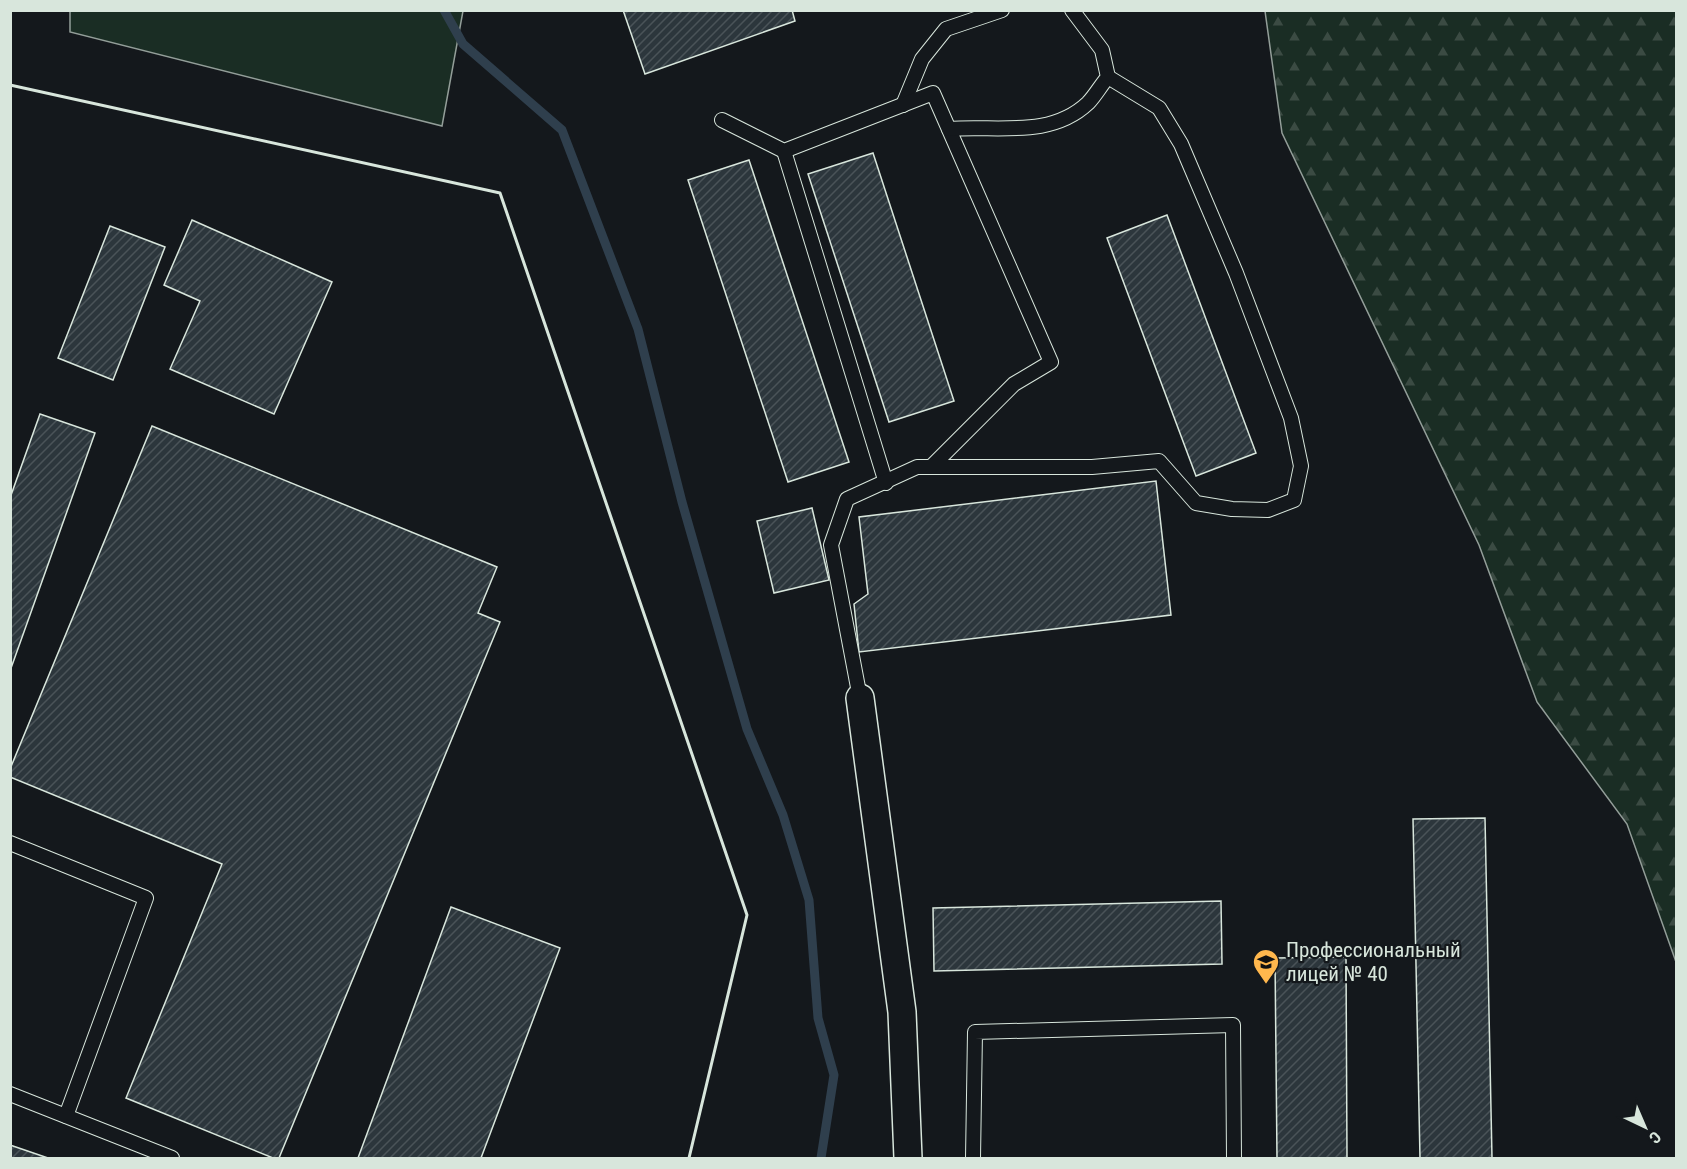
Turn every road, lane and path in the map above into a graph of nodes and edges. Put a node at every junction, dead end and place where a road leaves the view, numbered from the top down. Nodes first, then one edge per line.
1 (1002, 10) edge
2 (1072, 10) edge
3 (1108, 77) junction
4 (903, 105) junction
5 (722, 120) dead end
6 (949, 129) junction
7 (784, 151) junction
8 (931, 467) junction
9 (886, 483) junction
10 (860, 698) joint
11 (10, 843) edge
12 (10, 1094) edge
13 (66, 1116) junction
14 (172, 1158) edge
15 (908, 1158) edge
16 (973, 1158) edge
17 (1234, 1158) edge

1 - 4 lane
2 - 3 lane
3 - 6 lane
3 - 8 lane
4 - 6 lane
4 - 7 lane
5 - 7 lane
6 - 8 lane
7 - 9 lane
8 - 9 lane
9 - 10 lane
10 - 15 street
11 - 13 lane
12 - 13 lane
13 - 14 lane
16 - 17 lane

